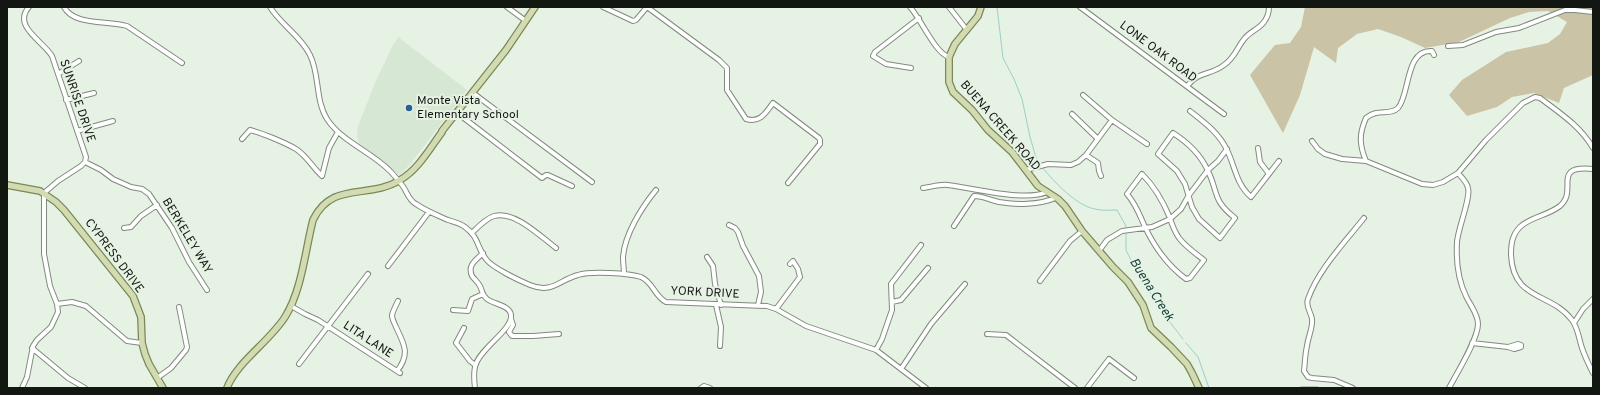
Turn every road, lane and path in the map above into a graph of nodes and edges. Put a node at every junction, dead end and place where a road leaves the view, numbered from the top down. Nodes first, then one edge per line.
1 (29, 7) edge
2 (64, 7) edge
3 (270, 7) edge
4 (507, 7) edge
5 (535, 7) edge
6 (603, 7) edge
7 (647, 7) edge
8 (910, 7) edge
9 (949, 7) edge
10 (981, 7) edge
11 (1080, 7) edge
12 (1269, 7) edge
13 (1593, 12) edge
14 (919, 18) junction
15 (526, 21) junction
16 (967, 30) junction
17 (1448, 46) dead end
18 (1434, 55) dead end
19 (948, 58) junction
20 (79, 61) dead end
21 (182, 63) dead end
22 (910, 68) dead end
23 (58, 74) junction
24 (1187, 86) junction
25 (94, 93) dead end
26 (473, 93) junction
27 (1083, 95) dead end
28 (66, 100) junction
29 (456, 112) junction
30 (1190, 112) dead end
31 (1072, 114) dead end
32 (1224, 114) dead end
33 (1112, 120) junction
34 (112, 121) dead end
35 (77, 131) junction
36 (338, 132) junction
37 (242, 139) dead end
38 (1098, 139) junction
39 (1312, 142) dead end
40 (1147, 144) dead end
41 (1258, 148) dead end
42 (1593, 148) edge
43 (1227, 149) junction
44 (1086, 155) junction
45 (1279, 161) dead end
46 (1366, 161) junction
47 (85, 162) junction
48 (1593, 169) edge
49 (1026, 170) junction
50 (1208, 170) junction
51 (1458, 173) junction
52 (1269, 174) junction
53 (1102, 176) dead end
54 (398, 182) junction
55 (592, 182) dead end
56 (788, 183) dead end
57 (7, 185) edge
58 (572, 186) dead end
59 (923, 188) dead end
60 (656, 190) dead end
61 (1047, 192) junction
62 (44, 193) junction
63 (1189, 195) junction
64 (1055, 198) junction
65 (157, 205) junction
66 (429, 212) junction
67 (1364, 218) dead end
68 (1170, 219) junction
69 (729, 225) dead end
70 (954, 226) dead end
71 (124, 228) dead end
72 (1146, 228) junction
73 (1082, 231) junction
74 (472, 233) junction
75 (921, 245) dead end
76 (556, 248) dead end
77 (1099, 251) junction
78 (483, 253) junction
79 (707, 257) dead end
80 (790, 264) dead end
81 (388, 266) dead end
82 (928, 268) dead end
83 (368, 274) dead end
84 (624, 274) junction
85 (1040, 281) dead end
86 (965, 284) dead end
87 (207, 290) dead end
88 (483, 294) junction
89 (1593, 299) edge
90 (398, 301) dead end
91 (892, 302) junction
92 (58, 304) junction
93 (716, 305) junction
94 (721, 305) junction
95 (758, 305) junction
96 (291, 306) junction
97 (180, 307) dead end
98 (776, 309) junction
99 (453, 310) dead end
100 (511, 319) junction
101 (1574, 323) junction
102 (327, 326) junction
103 (464, 328) dead end
104 (559, 334) dead end
105 (987, 334) dead end
106 (142, 343) junction
107 (1472, 343) junction
108 (720, 346) dead end
109 (1508, 347) dead end
110 (32, 348) junction
111 (876, 350) junction
112 (299, 364) dead end
113 (475, 365) junction
114 (901, 369) junction
115 (1593, 373) edge
116 (157, 378) junction
117 (1134, 378) dead end
118 (22, 388) edge
119 (85, 388) edge
120 (163, 388) edge
121 (227, 388) edge
122 (475, 388) edge
123 (701, 388) edge
124 (710, 388) edge
125 (926, 388) edge
126 (1075, 388) edge
127 (1087, 388) edge
128 (1199, 388) edge
129 (1353, 388) edge
130 (1449, 388) edge

1 - 23 street, SUNRISE DRIVE
2 - 21 street
3 - 36 street, YORK DRIVE
4 - 15 street
5 - 15 main road
6 - 7 street
7 - 56 street
8 - 14 street
9 - 16 street
10 - 16 main road
11 - 24 street, LONE OAK ROAD
12 - 24 street
13 - 17 street
14 - 19 street
14 - 22 street
15 - 26 main road
16 - 19 main road
18 - 46 street
19 - 49 main road, BUENA CREEK ROAD
20 - 23 street
23 - 28 street, SUNRISE DRIVE
24 - 32 street, LONE OAK ROAD
25 - 28 street
26 - 29 main road
26 - 55 street
27 - 33 street
28 - 35 street, SUNRISE DRIVE
29 - 54 main road
29 - 58 street
30 - 43 street
31 - 38 street
33 - 38 street
33 - 40 street
34 - 35 street
35 - 47 street, SUNRISE DRIVE
36 - 37 street
36 - 54 street, YORK DRIVE
38 - 44 street
39 - 46 street
41 - 52 street
42 - 51 street
43 - 50 street
43 - 52 street
44 - 49 street
44 - 53 street
45 - 52 street
46 - 51 street
47 - 62 street, SUNRISE DRIVE
47 - 65 street, BERKELEY WAY
48 - 101 street
49 - 61 main road, BUENA CREEK ROAD
50 - 63 street
50 - 63 street
50 - 63 street
51 - 107 street
54 - 66 street, YORK DRIVE
54 - 96 main road
57 - 62 main road
59 - 61 street
60 - 84 street
61 - 64 main road, BUENA CREEK ROAD
62 - 92 street
62 - 106 main road, CYPRESS DRIVE
63 - 68 street
64 - 70 street
64 - 73 main road, BUENA CREEK ROAD
65 - 71 street
65 - 87 street, BERKELEY WAY
66 - 74 street, YORK DRIVE
66 - 81 street
67 - 129 street
68 - 72 street
68 - 72 street
68 - 72 street
69 - 95 street
72 - 77 street
73 - 77 main road, BUENA CREEK ROAD
73 - 85 street
74 - 76 street
74 - 78 street, YORK DRIVE
75 - 91 street
77 - 128 main road, BUENA CREEK ROAD
78 - 84 street, YORK DRIVE
78 - 88 street
79 - 94 street
80 - 98 street
82 - 91 street
83 - 102 street
84 - 93 street, YORK DRIVE
86 - 114 street
88 - 99 street
88 - 100 street
89 - 101 street
90 - 102 street, LITA LANE
91 - 111 street
92 - 106 street
92 - 110 street
93 - 94 street, YORK DRIVE
93 - 108 street
94 - 95 street, YORK DRIVE
95 - 98 street, YORK DRIVE
96 - 102 street, LITA LANE
96 - 121 main road
97 - 116 street
98 - 111 street, YORK DRIVE
100 - 104 street
100 - 113 street
101 - 115 street
102 - 112 street, LITA LANE
103 - 113 street
105 - 126 street
106 - 116 main road, CYPRESS DRIVE
107 - 109 street
107 - 130 street
110 - 118 street
110 - 119 street
111 - 114 street, YORK DRIVE
113 - 122 street
114 - 125 street, YORK DRIVE
116 - 120 main road, CYPRESS DRIVE
117 - 127 street
123 - 124 street

